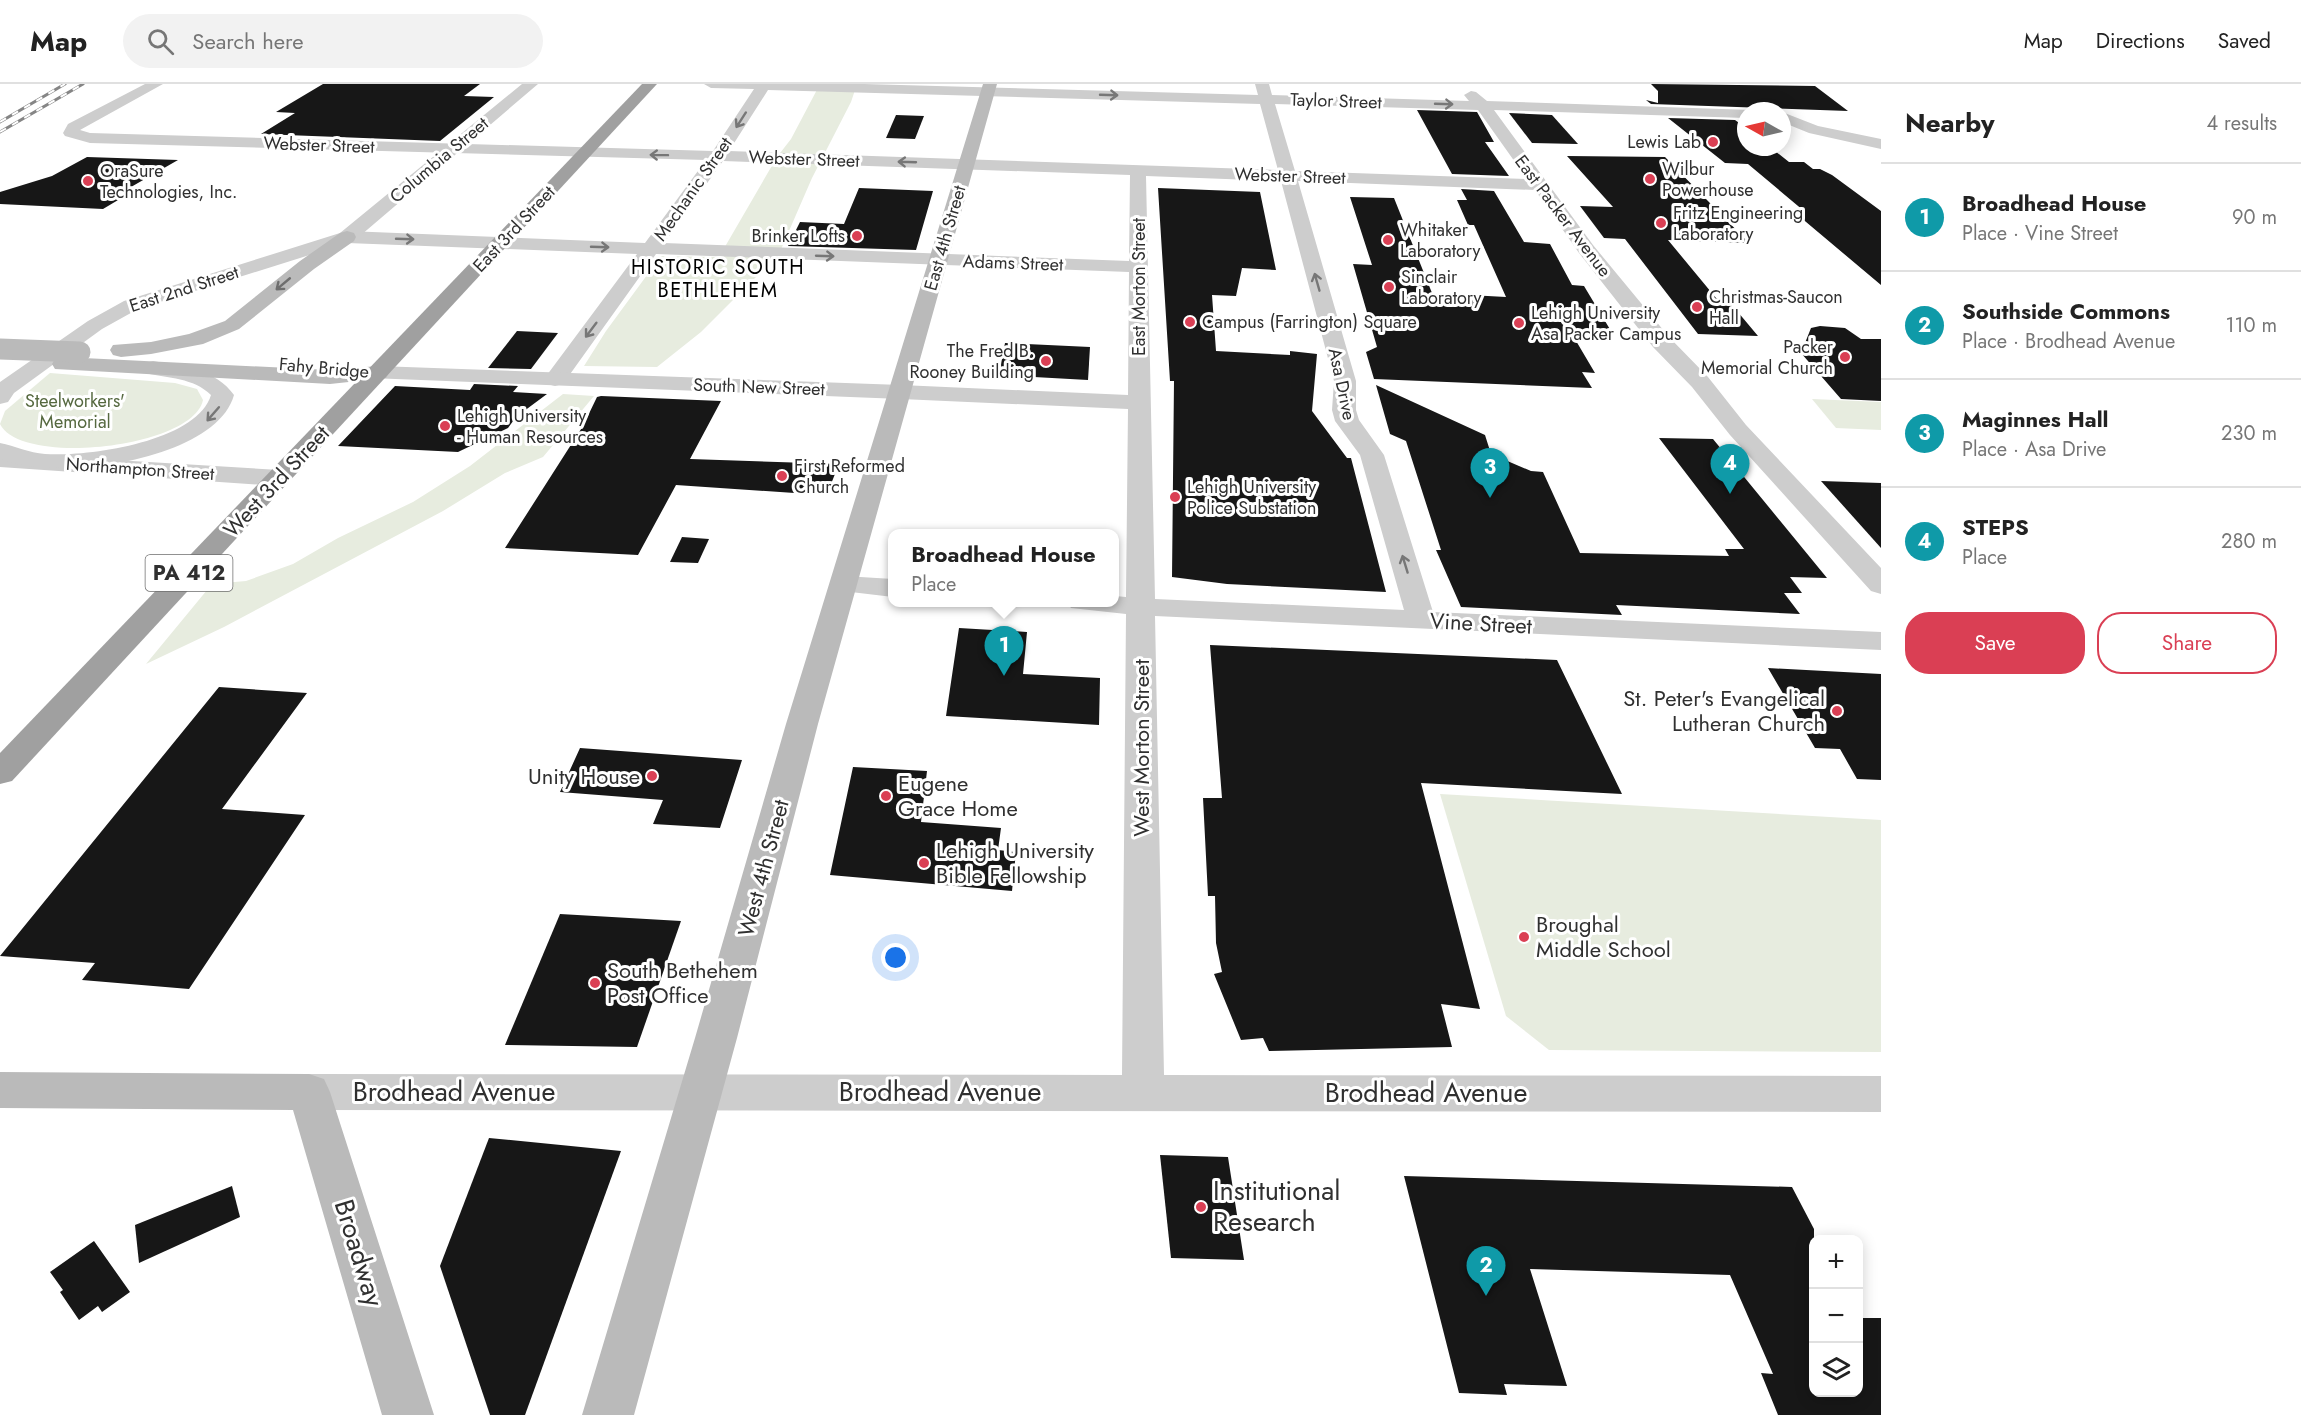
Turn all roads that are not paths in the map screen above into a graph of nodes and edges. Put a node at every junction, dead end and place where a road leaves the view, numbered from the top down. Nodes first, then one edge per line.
1 (156, 84) edge
2 (531, 84) edge
3 (650, 84) edge
4 (711, 84) edge
5 (1459, 84) edge
6 (764, 85) edge
7 (989, 88) edge
8 (1264, 92) edge
9 (1482, 106) junction
10 (1737, 113) edge
11 (1791, 115) edge
12 (1820, 115) dead end
13 (1791, 119) edge
14 (1881, 144) edge
15 (454, 148) junction
16 (585, 153) junction
17 (718, 156) junction
18 (965, 164) junction
19 (1138, 171) junction
20 (1287, 176) junction
21 (1539, 185) junction
22 (347, 237) junction
23 (500, 243) junction
24 (650, 249) junction
25 (938, 260) junction
26 (1139, 267) junction
27 (0, 348) edge
28 (71, 358) junction
29 (0, 361) edge
30 (153, 368) junction
31 (378, 373) junction
32 (555, 379) junction
33 (901, 392) junction
34 (2, 393) edge
35 (1140, 403) junction
36 (0, 450) edge
37 (0, 460) edge
38 (43, 463) junction
39 (279, 478) junction
40 (844, 584) junction
41 (1881, 585) edge
42 (888, 588) edge
43 (1119, 605) edge
44 (1142, 607) junction
45 (1421, 620) junction
46 (1881, 641) edge
47 (0, 773) edge
48 (0, 1090) edge
49 (309, 1092) junction
50 (701, 1092) junction
51 (1143, 1093) junction
52 (1881, 1094) edge
53 (408, 1415) edge
54 (608, 1415) edge

1 - 15 street, Webster Street
2 - 15 street, Columbia Street
3 - 16 highway, East 3rd Street / PA 412
4 - 6 street, Taylor Street
5 - 9 street, East Packer Avenue
6 - 7 street, Taylor Street
6 -> 17 street, Mechanic Street
7 -> 8 street, Taylor Street
7 - 18 main road, East 4th Street
8 -> 9 street, Taylor Street
8 - 20 street, Asa Drive
9 - 10 street, Taylor Street
9 - 21 street, East Packer Avenue
11 - 12 street
13 - 14 street
15 - 16 street, Webster Street
15 - 22 street, Columbia Street
17 -> 16 street, Webster Street
16 - 23 highway, East 3rd Street / PA 412
18 -> 17 street, Webster Street
17 - 24 street, Mechanic Street
18 - 19 street, Webster Street
18 - 25 main road, East 4th Street
19 - 20 street, Webster Street
19 - 26 street, East Morton Street
20 - 21 street, Webster Street
45 -> 20 street, Asa Drive
21 - 41 street, East Packer Avenue
22 -> 23 street, Adams Street
22 -> 28 main road
22 - 34 street, East 2nd Street
23 -> 24 street, Adams Street
23 - 31 highway, East 3rd Street / PA 412
24 -> 25 street, Adams Street
24 -> 32 street, Mechanic Street
25 - 26 street, Adams Street
25 - 33 main road, East 4th Street
26 - 35 street, East Morton Street
27 - 28 main road, Fahy Bridge, bridge
28 - 29 main road, Fahy Bridge
28 - 30 main road, Fahy Bridge
28 - 31 main road, Fahy Bridge
30 - 31 main road, Fahy Bridge
30 -> 38 street
31 - 32 street, South New Street
31 - 39 highway, West 3rd Street / PA 412
32 - 33 street, South New Street
33 - 35 street, South New Street
33 - 40 main road, West 4th Street
35 - 44 street, West Morton Street
36 - 38 street
37 - 38 street, Northampton Street
38 - 39 street, Northampton Street
39 - 47 highway, West 3rd Street / PA 412
40 - 42 street
40 - 50 main road, West 4th Street
43 - 44 street, Vine Street
44 - 45 street, Vine Street
44 - 51 street, West Morton Street
45 - 46 street, Vine Street
48 - 49 main road, Brodhead Avenue
49 - 50 street, Brodhead Avenue
49 - 53 main road, Broadway
50 - 51 street, Brodhead Avenue
50 - 54 main road, West 4th Street
51 - 52 street, Brodhead Avenue

